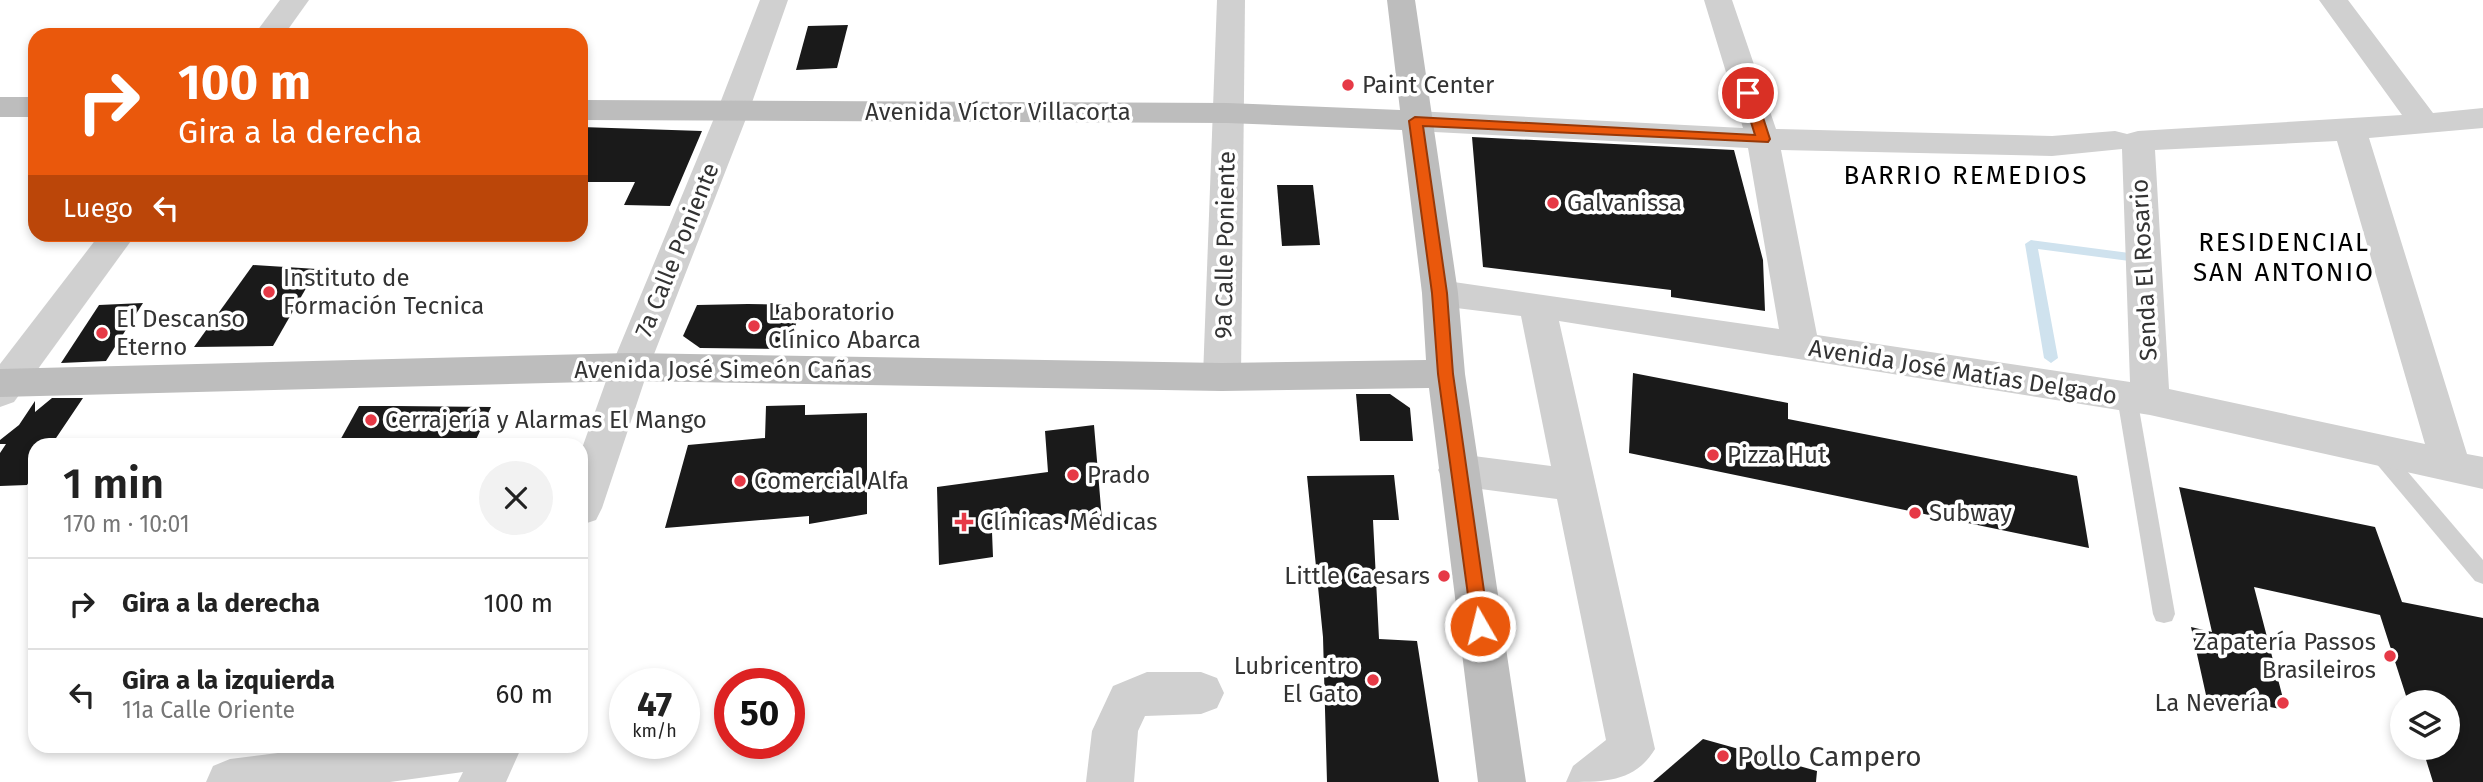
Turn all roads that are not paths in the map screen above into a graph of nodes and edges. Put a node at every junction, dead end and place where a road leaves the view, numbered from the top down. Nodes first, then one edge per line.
1 (295, 0) edge
2 (774, 0) edge
3 (1231, 0) edge
4 (1401, 0) edge
5 (1718, 0) edge
6 (2333, 0) edge
7 (274, 28) edge
8 (0, 107) edge
9 (28, 107) edge
10 (588, 110) edge
11 (733, 111) junction
12 (1227, 113) junction
13 (2483, 118) edge
14 (1415, 121) junction
15 (2424, 123) junction
16 (2350, 130) junction
17 (1763, 139) junction
18 (2126, 141) junction
19 (113, 242) edge
20 (1440, 293) junction
21 (1537, 305) junction
22 (1801, 347) junction
23 (630, 367) junction
24 (1446, 374) junction
25 (1222, 377) junction
26 (2, 386) edge
27 (2139, 398) junction
28 (2376, 450) junction
29 (1458, 470) junction
30 (2467, 470) edge
31 (1576, 485) junction
32 (588, 488) edge
33 (2483, 575) edge
34 (2164, 614) dead end
35 (1201, 693) dead end
36 (439, 753) edge
37 (495, 753) edge
38 (230, 782) edge
39 (482, 782) edge
40 (1111, 782) edge
41 (1502, 782) edge
42 (1590, 782) edge

1 - 7 street
2 - 11 street, 7a Calle Poniente
3 - 12 street, 9a Calle Poniente
4 - 14 main road
5 - 17 street
6 - 15 street
8 - 9 main road
10 - 11 main road, Avenida Víctor Villacorta
11 - 12 main road, Avenida Víctor Villacorta
11 - 23 street, 7a Calle Poniente
12 - 14 main road, Avenida Víctor Villacorta
12 - 25 street, 9a Calle Poniente
13 - 15 street
14 - 17 street
14 - 20 main road
15 - 16 street
16 - 18 street
16 - 30 street
17 - 18 street
17 - 22 street
18 - 27 street, Senda El Rosario
19 - 26 street
20 - 21 street, Avenida José Matías Delgado
20 - 24 main road
21 - 22 street, Avenida José Matías Delgado
21 - 31 street
22 - 27 street, Avenida José Matías Delgado
23 - 25 main road, Avenida José Simeón Cañas
23 - 26 main road, Avenida José Simeón Cañas
23 - 32 street, 7a Calle Poniente
24 - 25 main road, Avenida José Simeón Cañas
24 - 29 main road
27 - 28 street, Avenida José Matías Delgado
27 - 34 lane
28 - 30 street, Avenida José Matías Delgado
28 - 33 lane
29 - 31 street
29 - 41 main road
31 - 42 street
35 - 40 street
36 - 38 street
37 - 39 street

